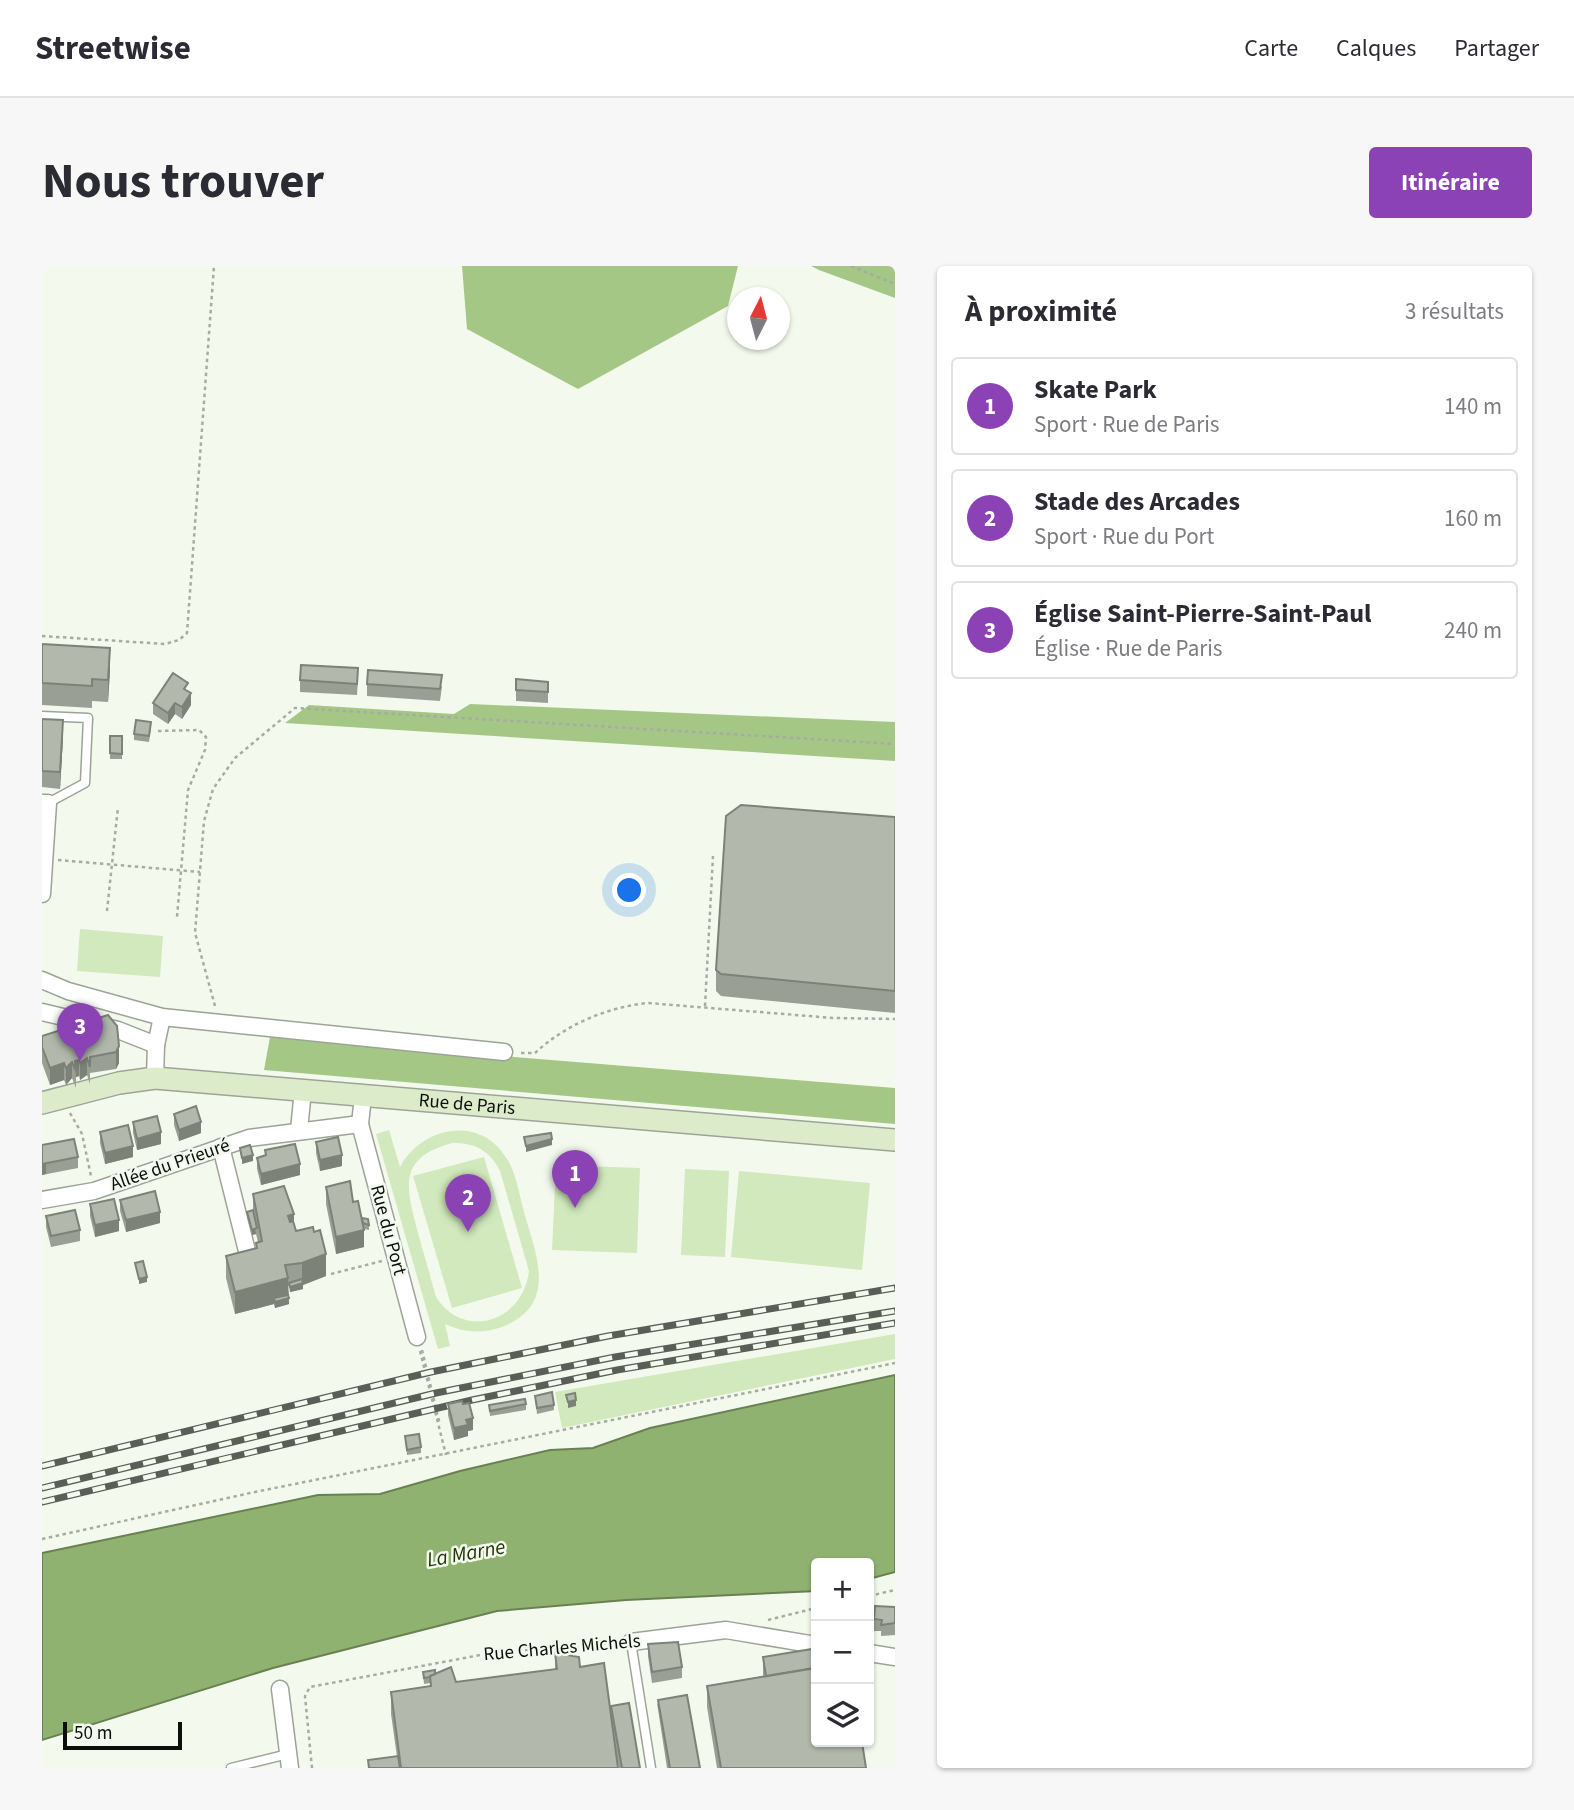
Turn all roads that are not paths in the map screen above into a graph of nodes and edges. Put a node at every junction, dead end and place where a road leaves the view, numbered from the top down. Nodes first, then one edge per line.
1 (42, 716) edge
2 (45, 803) edge
3 (42, 894) edge
4 (42, 980) edge
5 (42, 1012) edge
6 (162, 1017) junction
7 (156, 1045) junction
8 (504, 1052) road end
9 (155, 1078) junction
10 (303, 1090) junction
11 (363, 1096) junction
12 (52, 1101) edge
13 (360, 1124) junction
14 (299, 1130) junction
15 (895, 1140) edge
16 (222, 1147) junction
17 (42, 1200) edge
18 (251, 1267) edge
19 (417, 1337) road end
20 (631, 1642) joint
21 (811, 1644) edge
22 (874, 1654) edge
23 (895, 1657) edge
24 (280, 1689) dead end
25 (289, 1761) edge
26 (231, 1768) edge
27 (651, 1768) edge

1 - 2 lane
2 - 3 street
4 - 6 street
5 - 7 street
6 - 7 street
6 - 8 street
7 - 9 street
9 - 10 main road, Rue de Paris
9 - 12 main road, Rue de Paris
10 - 11 main road, Rue de Paris
10 - 14 street
11 - 13 street
11 - 15 main road, Rue de Paris
13 - 14 street, Allée du Prieuré
13 - 19 street, Rue du Port
14 - 16 street, Allée du Prieuré
16 - 17 street, Allée du Prieuré
16 - 18 street
20 - 21 street, Rue Charles Michels
20 - 27 lane
22 - 23 street
24 - 25 street
25 - 26 lane

